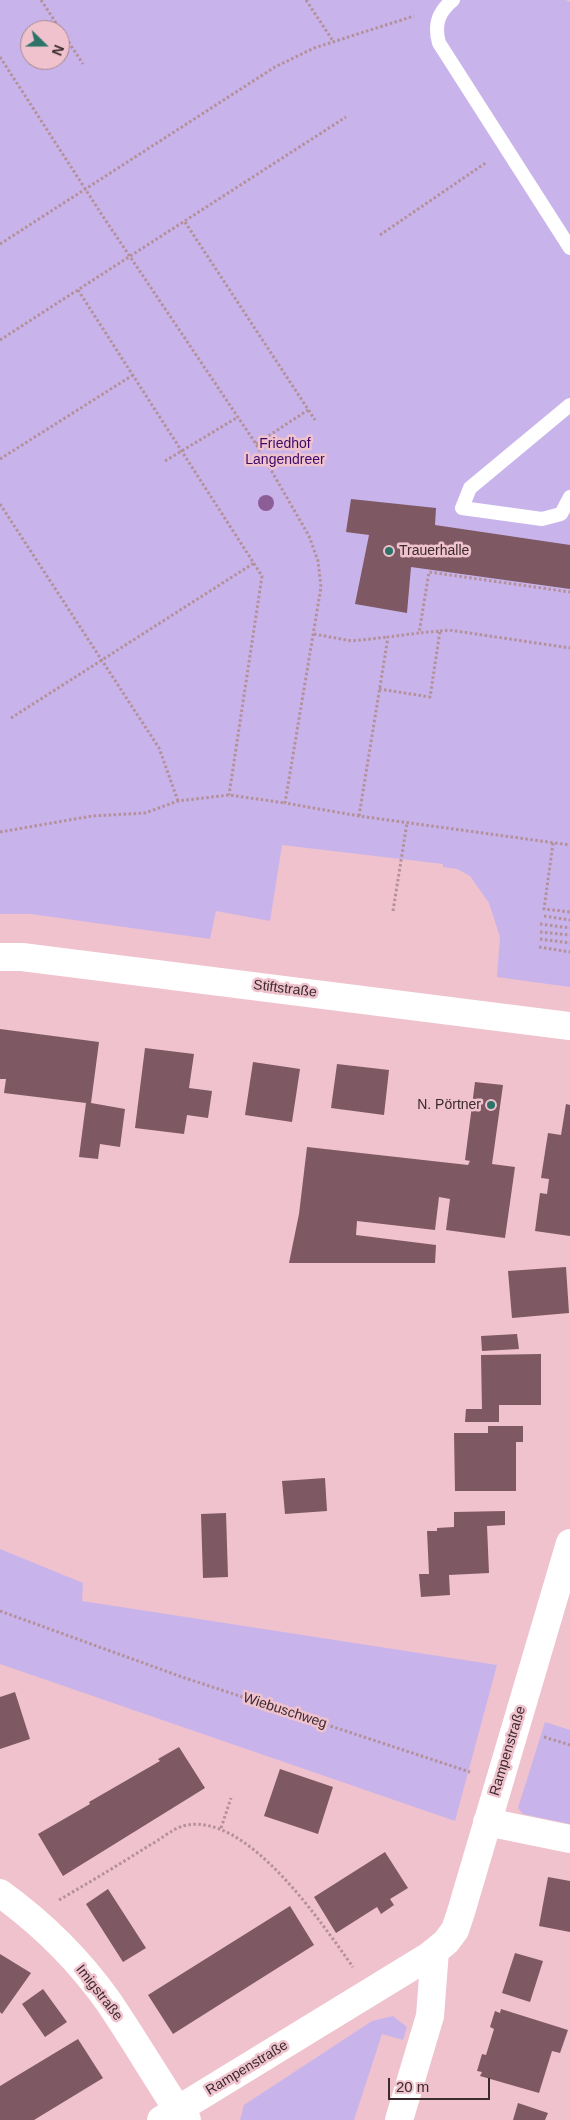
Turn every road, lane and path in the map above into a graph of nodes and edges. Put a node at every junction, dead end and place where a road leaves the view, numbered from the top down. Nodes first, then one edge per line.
1 (40, 0) edge
2 (306, 0) edge
3 (452, 0) edge
4 (441, 9) junction
5 (333, 42) junction
6 (0, 57) edge
7 (82, 64) dead end
8 (346, 117) dead end
9 (506, 148) junction
10 (86, 188) junction
11 (185, 222) junction
12 (380, 235) dead end
13 (0, 244) edge
14 (570, 248) edge
15 (131, 258) junction
16 (78, 290) junction
17 (0, 340) edge
18 (133, 375) junction
19 (570, 405) edge
20 (308, 410) junction
21 (238, 417) junction
22 (315, 420) dead end
23 (256, 444) junction
24 (182, 451) junction
25 (0, 459) edge
26 (165, 461) dead end
27 (570, 497) edge
28 (0, 504) edge
29 (254, 563) junction
30 (570, 592) edge
31 (440, 631) junction
32 (419, 633) junction
33 (314, 634) junction
34 (388, 637) junction
35 (570, 648) edge
36 (102, 661) junction
37 (379, 689) junction
38 (12, 718) dead end
39 (229, 795) junction
40 (178, 801) junction
41 (284, 803) junction
42 (359, 816) junction
43 (407, 822) junction
44 (0, 832) edge
45 (553, 843) junction
46 (570, 845) edge
47 (393, 911) dead end
48 (570, 912) edge
49 (544, 916) dead end
50 (570, 920) edge
51 (540, 924) dead end
52 (570, 928) edge
53 (540, 932) dead end
54 (570, 935) edge
55 (540, 939) dead end
56 (570, 943) edge
57 (539, 947) dead end
58 (570, 952) edge
59 (0, 957) edge
60 (570, 1026) edge
61 (570, 1543) edge
62 (0, 1611) edge
63 (499, 1781) junction
64 (232, 1798) dead end
65 (487, 1822) junction
66 (221, 1828) junction
67 (570, 1839) edge
68 (0, 1893) edge
69 (31, 1917) junction
70 (435, 1951) junction
71 (371, 1992) junction
72 (175, 2117) edge
73 (399, 2120) edge

1 - 7 path
2 - 5 path
3 - 4 lane
4 - 5 path
4 - 9 lane
5 - 10 path
6 - 10 path
8 - 11 path
9 - 12 path
9 - 14 lane
10 - 13 path
10 - 15 path
11 - 15 path
11 - 20 path
15 - 16 path
15 - 21 path
16 - 17 path
16 - 18 path
18 - 24 path
18 - 25 path
19 - 27 lane
20 - 22 path
20 - 23 path
21 - 23 path
21 - 24 path
23 - 33 path
24 - 26 path
24 - 29 path
28 - 36 path
29 - 36 path
29 - 39 path
30 - 32 path
31 - 32 path
31 - 35 path
31 - 37 path
32 - 34 path
33 - 34 path
33 - 41 path
34 - 37 path
36 - 38 path
36 - 40 path
37 - 42 path
39 - 40 path
39 - 41 path
40 - 44 path
41 - 42 path
42 - 43 path
43 - 45 path
43 - 47 path
45 - 46 path
45 - 48 path
49 - 50 path
51 - 52 path
53 - 54 path
55 - 56 path
57 - 58 path
59 - 60 street, Stiftstraße
61 - 63 street, Rampenstraße
62 - 63 path, Wiebuschweg
63 - 65 street, Rampenstraße
64 - 66 path
65 - 67 street
65 - 70 street, Rampenstraße
66 - 69 path
66 - 71 path
68 - 69 street, Imigstraße
69 - 72 street, Imigstraße
70 - 71 street, Rampenstraße
70 - 73 street
71 - 72 street, Rampenstraße

